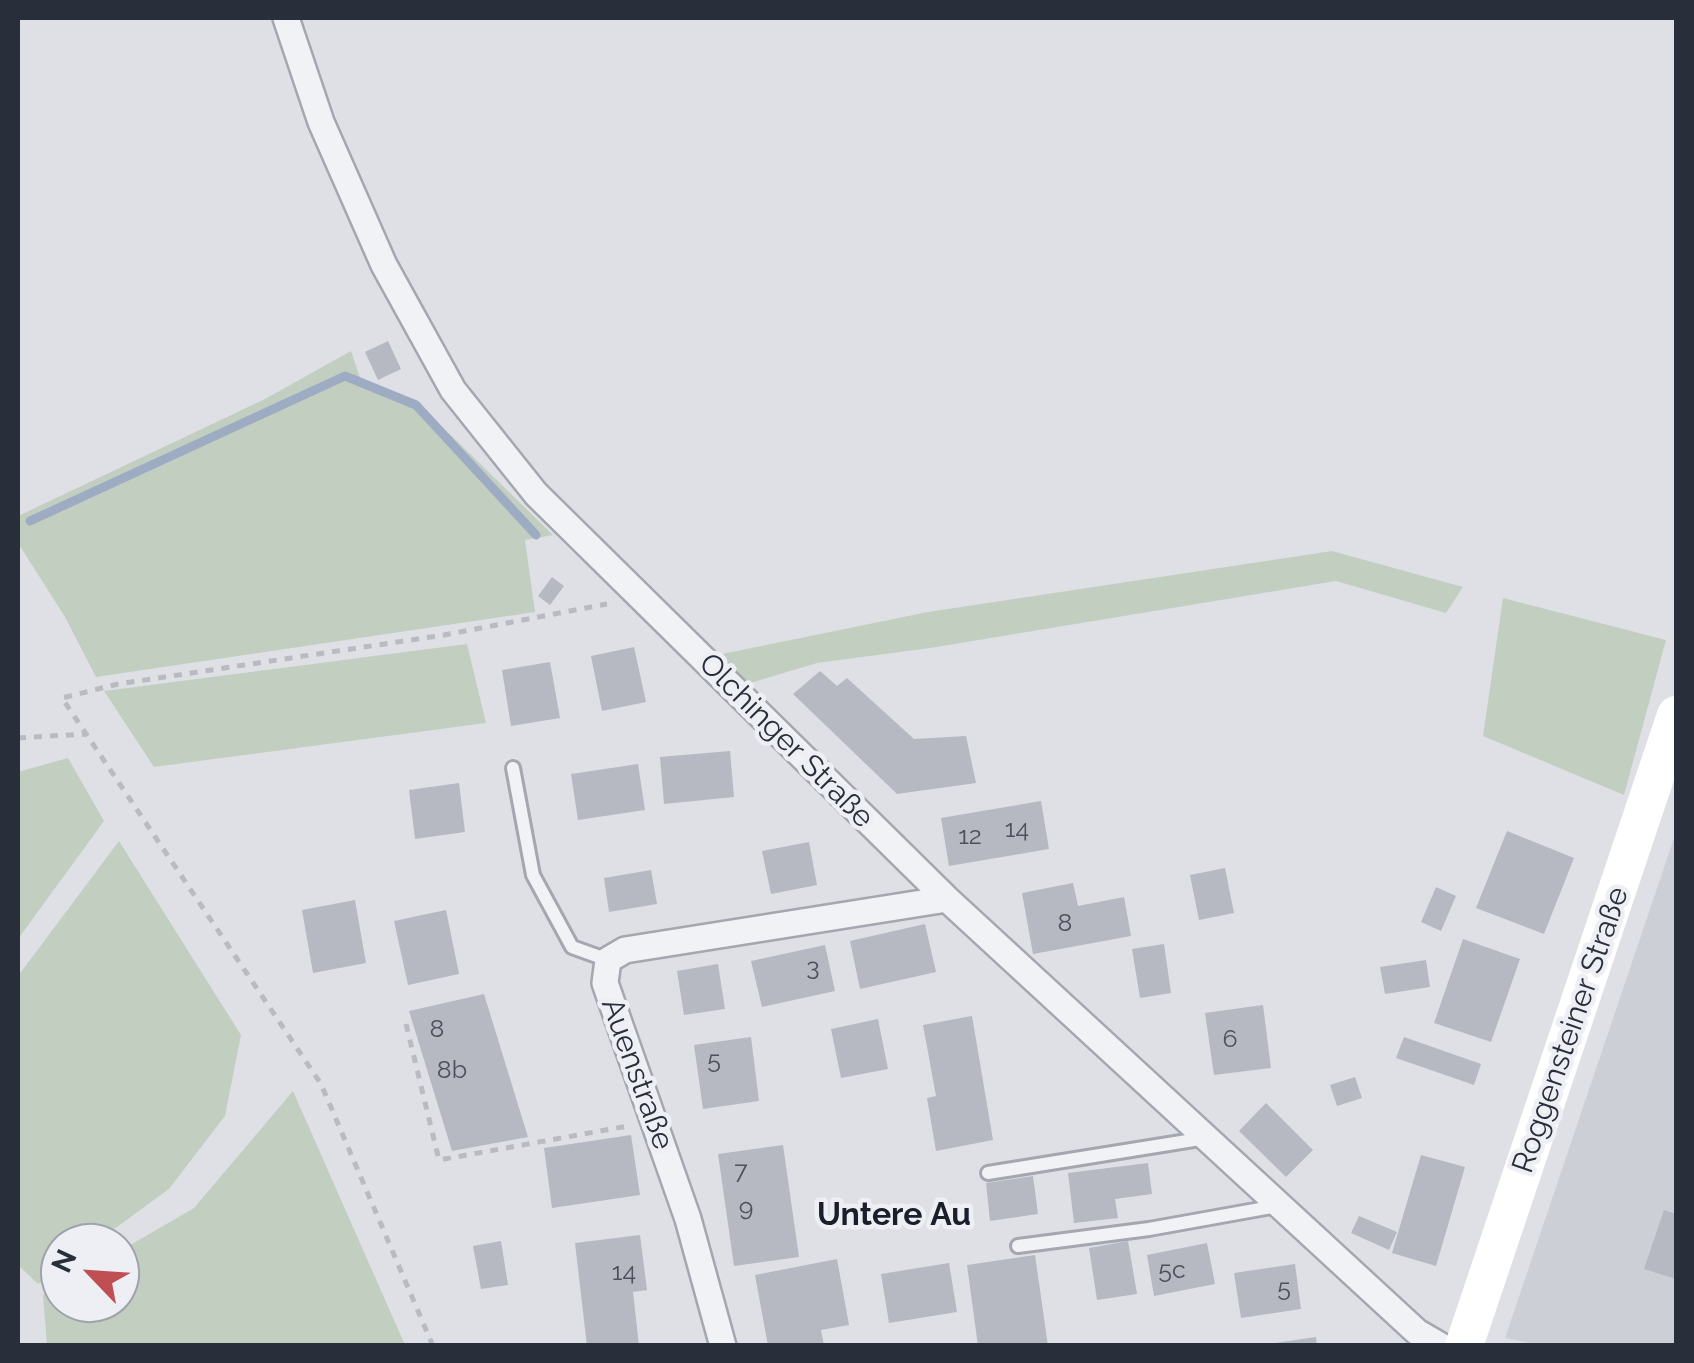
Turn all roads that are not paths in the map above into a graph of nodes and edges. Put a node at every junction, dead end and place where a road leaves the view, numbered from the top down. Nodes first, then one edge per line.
1 (286, 18) edge
2 (1676, 715) edge
3 (513, 768) dead end
4 (946, 900) junction
5 (608, 960) junction
6 (1206, 1138) junction
7 (988, 1172) dead end
8 (1278, 1206) junction
9 (1018, 1246) dead end
10 (723, 1346) edge
11 (1441, 1346) edge
12 (1464, 1346) edge

1 - 4 street, Olchinger Straße
2 - 12 street, Roggensteiner Straße
3 - 5 lane
4 - 5 street, Auenstraße
4 - 6 street, Olchinger Straße
5 - 10 street, Auenstraße
6 - 7 lane
6 - 8 street, Olchinger Straße
8 - 9 lane
8 - 11 street, Olchinger Straße

